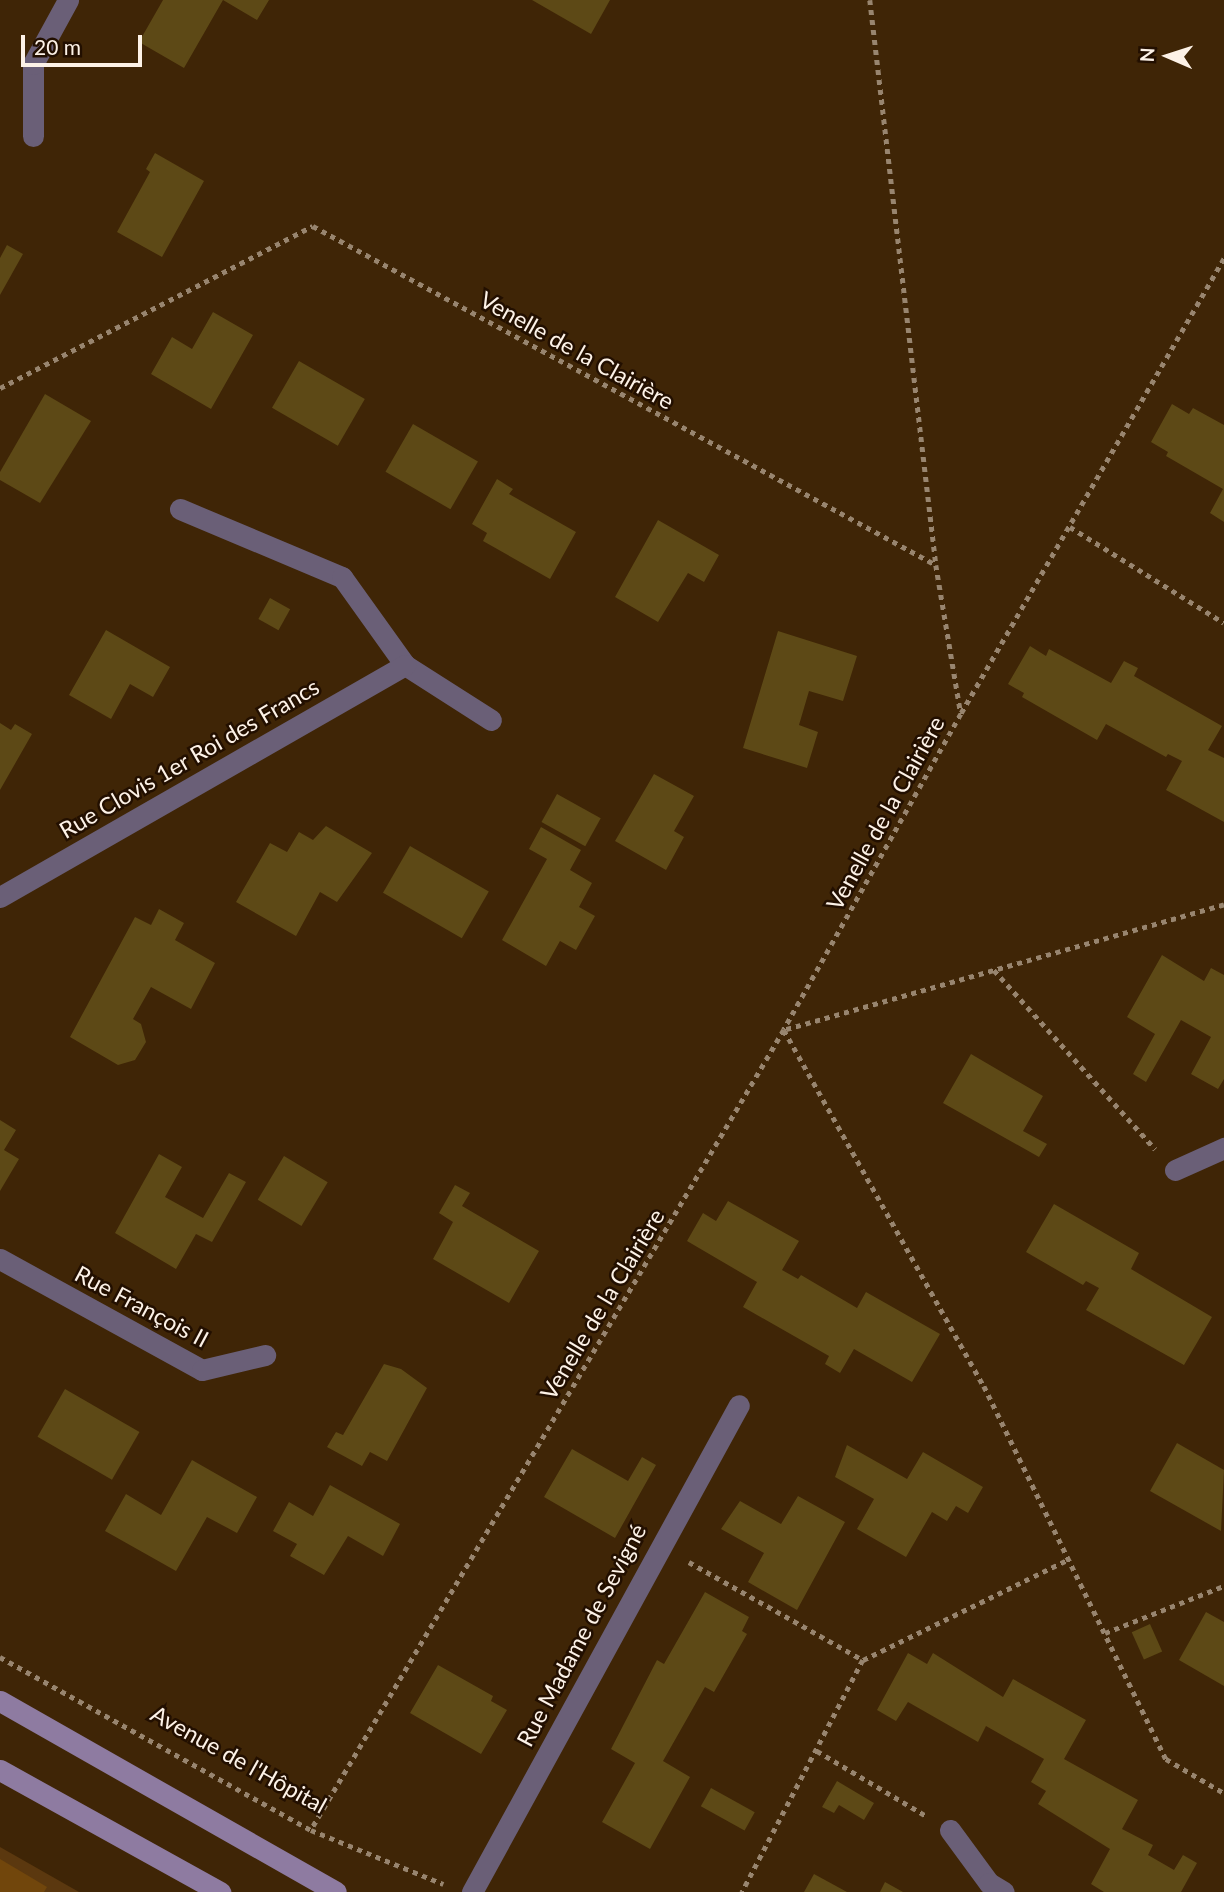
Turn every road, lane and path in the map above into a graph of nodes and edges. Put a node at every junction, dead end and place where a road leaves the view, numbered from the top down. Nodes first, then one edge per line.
1 (68, 0) edge
2 (870, 0) edge
3 (33, 136) dead end
4 (1224, 258) edge
5 (0, 388) edge
6 (180, 509) dead end
7 (1070, 527) junction
8 (936, 565) junction
9 (1224, 623) edge
10 (405, 665) junction
11 (961, 714) junction
12 (491, 720) dead end
13 (0, 897) edge
14 (1224, 905) edge
15 (994, 970) junction
16 (784, 1030) junction
17 (1224, 1148) edge
18 (1175, 1170) joint
19 (0, 1259) edge
20 (265, 1355) dead end
21 (740, 1405) dead end
22 (659, 1545) junction
23 (1069, 1559) junction
24 (1224, 1586) edge
25 (1105, 1633) junction
26 (0, 1657) edge
27 (863, 1660) junction
28 (0, 1701) edge
29 (817, 1751) junction
30 (0, 1770) edge
31 (1224, 1793) edge
32 (310, 1830) junction
33 (950, 1830) joint
34 (448, 1887) dead end
35 (220, 1892) edge
36 (337, 1892) edge
37 (472, 1892) edge
38 (742, 1892) edge
39 (1004, 1892) edge

1 - 3 street
2 - 8 path
4 - 7 path
5 - 8 path, Venelle de la Clairière
6 - 10 street
7 - 9 path
7 - 11 path
8 - 11 path, Venelle de la Clairière
10 - 12 street
10 - 13 street, Rue Clovis 1er Roi des Francs
11 - 16 path, Venelle de la Clairière
14 - 15 path
15 - 16 path
15 - 18 path
16 - 23 path
16 - 32 path, Venelle de la Clairière
17 - 18 street
19 - 20 street, Rue François II
21 - 22 street, Rue Madame de Sevigné
22 - 27 path
22 - 37 street, Rue Madame de Sevigné
23 - 25 path
23 - 27 path
24 - 25 path
25 - 31 path
26 - 32 path, Avenue de l'Hôpital
27 - 29 path
28 - 36 street
29 - 33 path
29 - 38 path
30 - 35 street
32 - 34 path, Avenue de l'Hôpital
33 - 39 street

